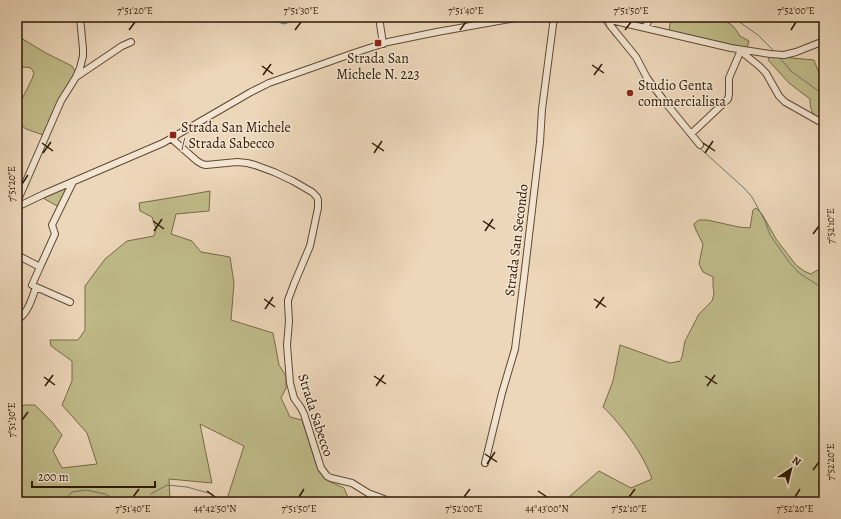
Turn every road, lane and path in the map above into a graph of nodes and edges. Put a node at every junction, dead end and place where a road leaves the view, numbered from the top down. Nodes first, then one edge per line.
1 (80, 17) edge
2 (379, 17) edge
3 (521, 17) edge
4 (554, 17) edge
5 (598, 17) edge
6 (648, 17) edge
7 (608, 19) junction
8 (625, 20) edge
9 (646, 28) junction
10 (824, 41) edge
11 (131, 42) dead end
12 (383, 44) junction
13 (741, 50) junction
14 (76, 77) junction
15 (824, 124) edge
16 (691, 134) junction
17 (172, 139) junction
18 (700, 145) dead end
19 (73, 182) junction
20 (17, 202) edge
21 (17, 207) edge
22 (17, 255) edge
23 (40, 267) junction
24 (32, 284) dead end
25 (70, 302) dead end
26 (17, 320) edge
27 (485, 464) dead end
28 (389, 502) edge

1 - 14 street
2 - 12 street
3 - 12 street
4 - 27 street, Strada San Secondo
5 - 7 street
6 - 9 street
7 - 8 street
7 - 16 street
8 - 9 street
9 - 13 street
10 - 13 street
11 - 14 street
12 - 17 street
13 - 15 street
13 - 16 street
14 - 20 street
16 - 18 street
17 - 19 street
17 - 28 street, Strada Sabecco
19 - 21 street
19 - 23 street
22 - 23 street
23 - 24 street
25 - 26 street

